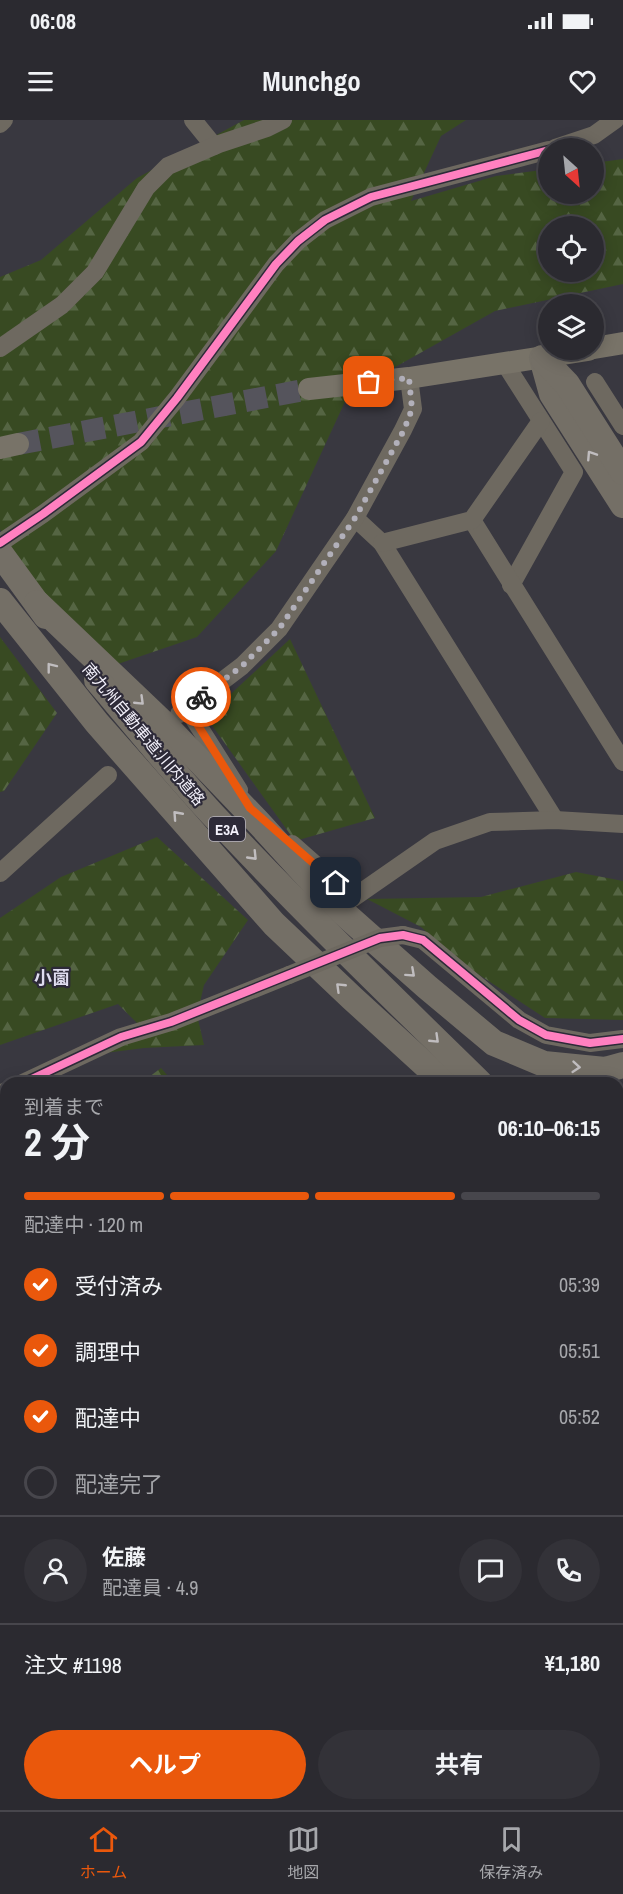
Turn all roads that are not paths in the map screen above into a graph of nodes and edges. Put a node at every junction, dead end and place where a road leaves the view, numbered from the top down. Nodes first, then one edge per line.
1 (4, 120) edge
2 (193, 120) edge
3 (282, 120) edge
4 (615, 120) edge
5 (0, 124) edge
6 (585, 138) edge
7 (214, 146) junction
8 (538, 153) edge
9 (623, 343) edge
10 (604, 346) edge
11 (0, 348) edge
12 (538, 358) edge
13 (543, 360) edge
14 (544, 360) edge
15 (504, 362) junction
16 (409, 378) junction
17 (595, 382) dead end
18 (309, 389) tunnel mouth
19 (541, 422) junction
20 (623, 426) edge
21 (623, 472) edge
22 (623, 505) edge
23 (355, 518) junction
24 (472, 520) junction
25 (0, 543) edge
26 (382, 543) junction
27 (0, 553) edge
28 (511, 585) junction
29 (0, 601) edge
30 (37, 603) junction
31 (187, 708) junction
32 (171, 720) dead end
33 (621, 756) edge
34 (108, 775) dead end
35 (555, 820) junction
36 (623, 824) edge
37 (0, 873) edge
38 (372, 1017) junction
39 (623, 1039) edge
40 (623, 1065) edge
41 (36, 1077) edge
42 (432, 1077) edge
43 (438, 1077) edge
44 (474, 1077) edge

1 - 5 street
2 - 7 street
3 - 7 street
4 - 6 street
7 - 11 street
8 - 25 street
9 - 10 main road
12 - 15 main road
22 -> 13 highway
14 - 21 highway
15 - 16 main road
15 - 19 street
16 - 18 main road
16 - 23 street
17 - 20 street
19 - 24 street
19 - 28 street
23 - 26 street
23 - 31 street
24 - 26 street
24 - 28 street
26 - 35 street
27 - 30 highway, 南九州自動車道;川内道路 / E3A
28 - 33 street
38 -> 29 highway, 南九州自動車道;川内道路 / E3A
30 -> 40 highway
30 -> 44 highway, 南九州自動車道;川内道路 / E3A
31 - 32 street
31 - 35 street
34 - 37 street
35 - 36 street
38 - 42 highway
38 - 43 highway, 南九州自動車道;川内道路 / E3A
39 - 41 street, bridge

